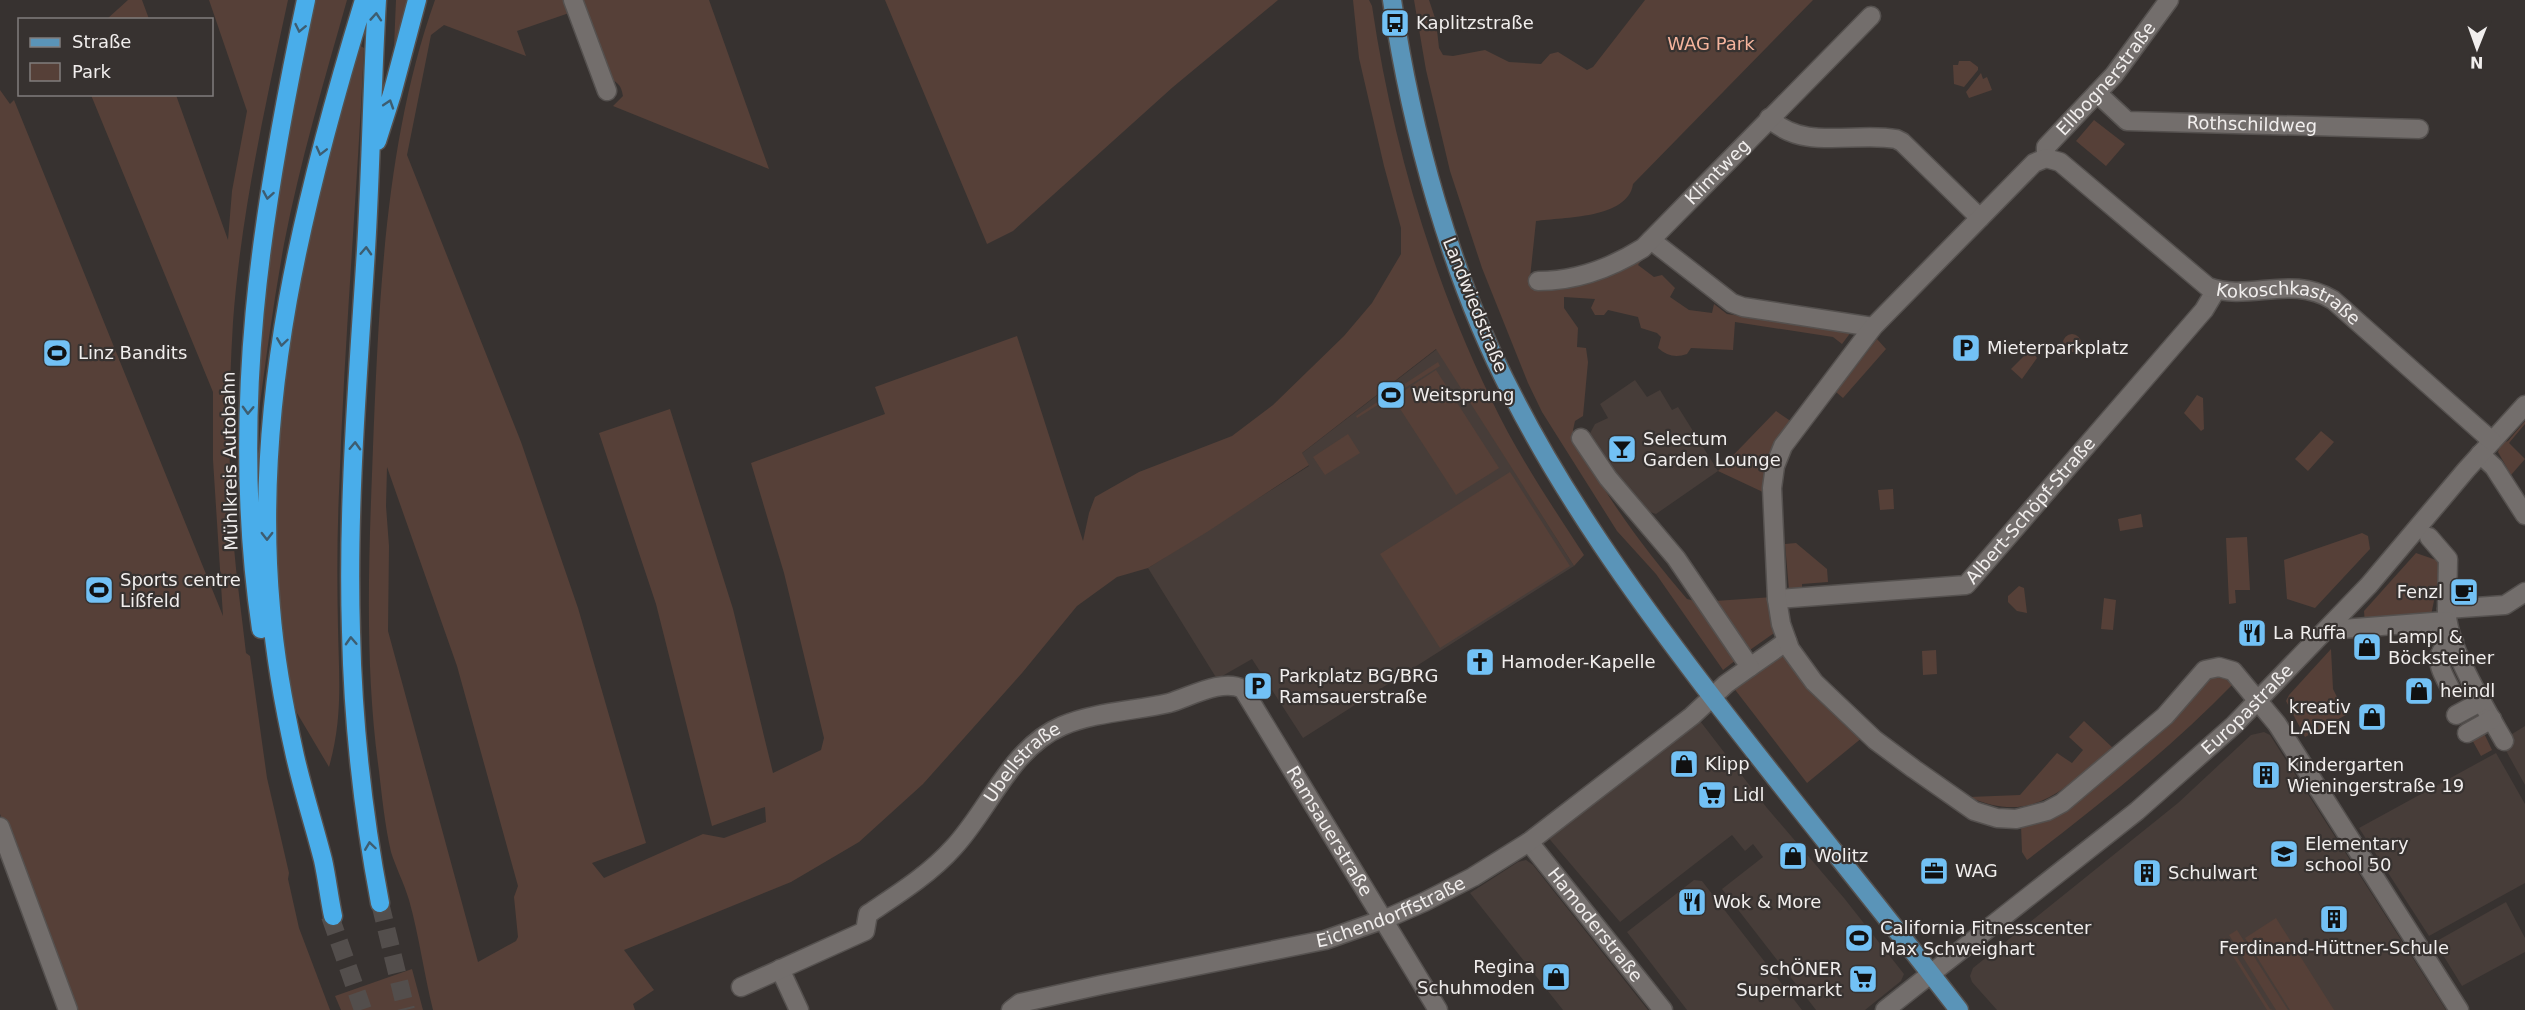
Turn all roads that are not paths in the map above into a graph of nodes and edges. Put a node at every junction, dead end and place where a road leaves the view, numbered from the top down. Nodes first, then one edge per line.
1 (306, 0) edge
2 (364, 0) edge
3 (377, 0) edge
4 (417, 0) edge
5 (573, 0) edge
6 (1392, 0) edge
7 (2169, 0) edge
8 (1871, 16) dead end
9 (607, 91) dead end
10 (2097, 93) junction
11 (1769, 118) junction
12 (2419, 129) dead end
13 (2046, 158) junction
14 (371, 159) junction
15 (1980, 218) junction
16 (1651, 240) junction
17 (1538, 281) dead end
18 (2216, 290) junction
19 (1873, 327) junction
20 (2525, 405) edge
21 (1581, 438) dead end
22 (2486, 448) junction
23 (2525, 515) edge
24 (2429, 537) dead end
25 (2525, 592) edge
26 (1777, 599) junction
27 (2525, 604) edge
28 (2505, 605) junction
29 (2447, 615) junction
30 (2342, 629) dead end
31 (2454, 640) junction
32 (1786, 641) junction
33 (1750, 667) junction
34 (2470, 677) junction
35 (1236, 685) joint
36 (1712, 697) junction
37 (2258, 700) junction
38 (2482, 701) junction
39 (2456, 715) dead end
40 (2492, 719) junction
41 (2467, 733) dead end
42 (2504, 741) dead end
43 (0, 826) edge
44 (1529, 842) junction
45 (380, 903) tunnel mouth
46 (1382, 921) junction
47 (780, 969) junction
48 (1932, 974) junction
49 (741, 987) dead end
50 (1012, 1009) edge
51 (68, 1010) edge
52 (799, 1010) edge
53 (1438, 1010) edge
54 (1663, 1010) edge
55 (1885, 1010) edge
56 (1959, 1010) edge
57 (2460, 1010) edge

1 - 2 highway, Mühlkreis Autobahn
14 -> 3 highway
14 -> 4 highway
5 - 9 street
6 - 36 main road, Landwiedstraße
7 - 10 street, Ellbognerstraße
8 - 11 street, Klimtweg
10 - 12 street, Rothschildweg
10 - 13 street, Ellbognerstraße
11 - 15 street
11 - 16 street, Klimtweg
13 - 15 street
13 - 18 street, Kokoschkastraße
45 -> 14 highway
15 - 19 street
16 - 17 street, Klimtweg
16 - 19 street
18 - 22 street, Kokoschkastraße
18 - 26 street, Albert-Schöpf-Straße
19 - 26 street
20 - 22 street, Europastraße
21 - 33 street
22 - 23 street, Kokoschkastraße
22 - 37 street, Europastraße
24 - 29 street
25 - 28 street
26 - 32 street
27 - 28 street
28 - 29 street
29 - 30 street
29 - 31 street
31 - 34 street
31 - 34 street
32 - 33 street
32 - 37 street
33 - 36 street
34 - 38 street
35 - 46 street, Ramsauerstraße
35 - 47 street, Ubellstraße
36 - 44 street, Eichendorffstraße
36 - 48 main road, Landwiedstraße
37 - 48 street, Europastraße
37 - 57 street
38 - 39 street
38 - 40 street
40 - 41 street
40 - 42 street
43 - 51 street
44 - 46 street, Eichendorffstraße
44 - 54 street, Hamoderstraße
46 - 50 street, Eichendorffstraße
46 - 53 street, Ramsauerstraße
47 - 49 street
47 - 52 street
48 - 55 street, Europastraße
48 - 56 main road, Landwiedstraße

